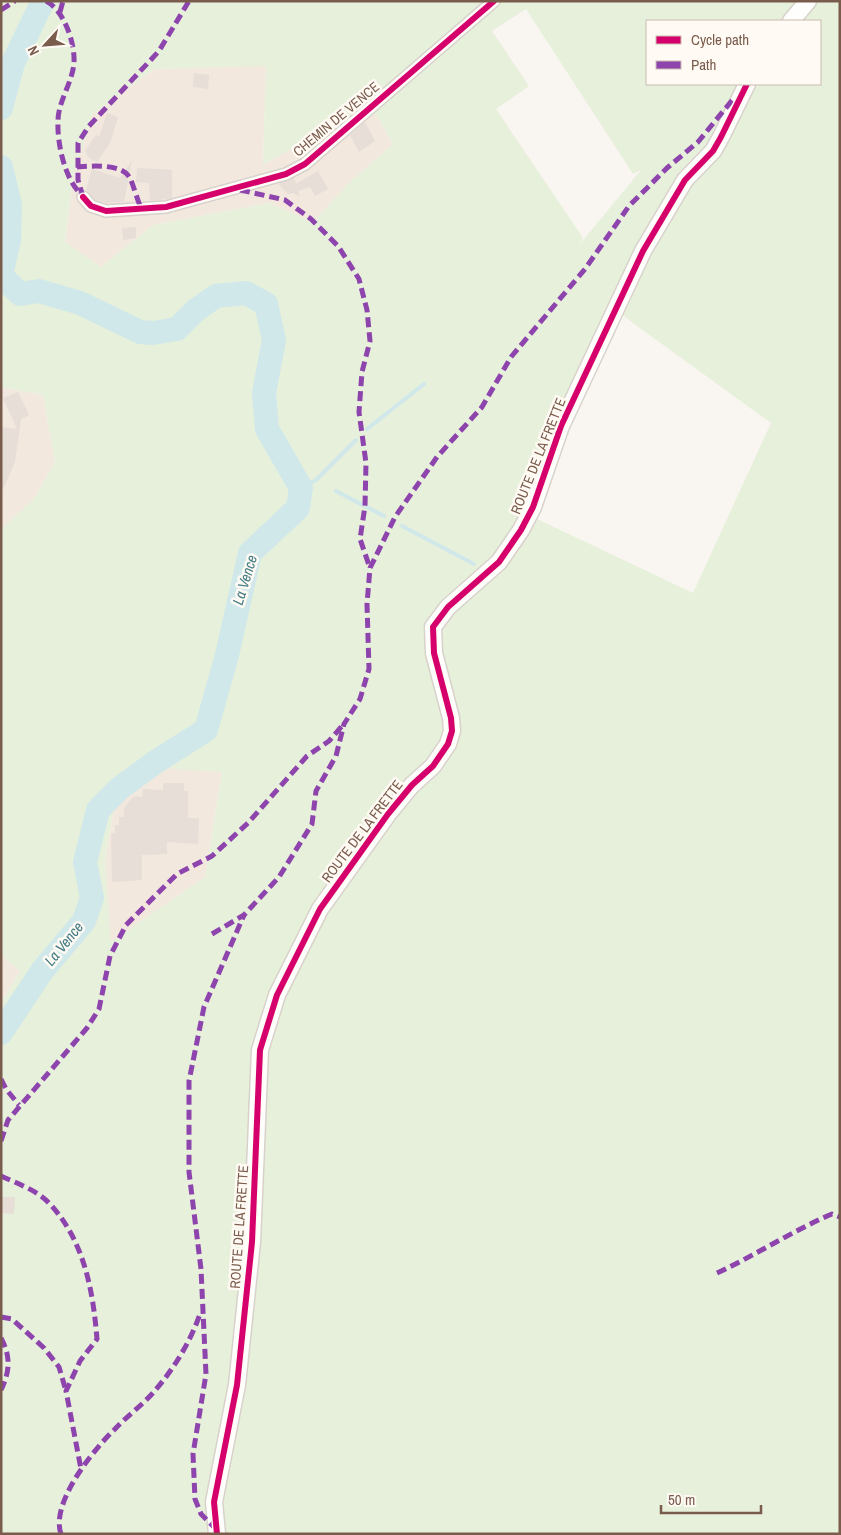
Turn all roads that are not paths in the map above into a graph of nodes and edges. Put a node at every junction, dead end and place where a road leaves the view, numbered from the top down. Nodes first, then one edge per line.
1 (494, 1) edge
2 (808, 1) edge
3 (792, 20) edge
4 (748, 85) edge
5 (83, 197) dead end
6 (217, 1534) edge

1 - 5 street, CHEMIN DE VENCE
2 - 3 street
4 - 6 street, ROUTE DE LA FRETTE

